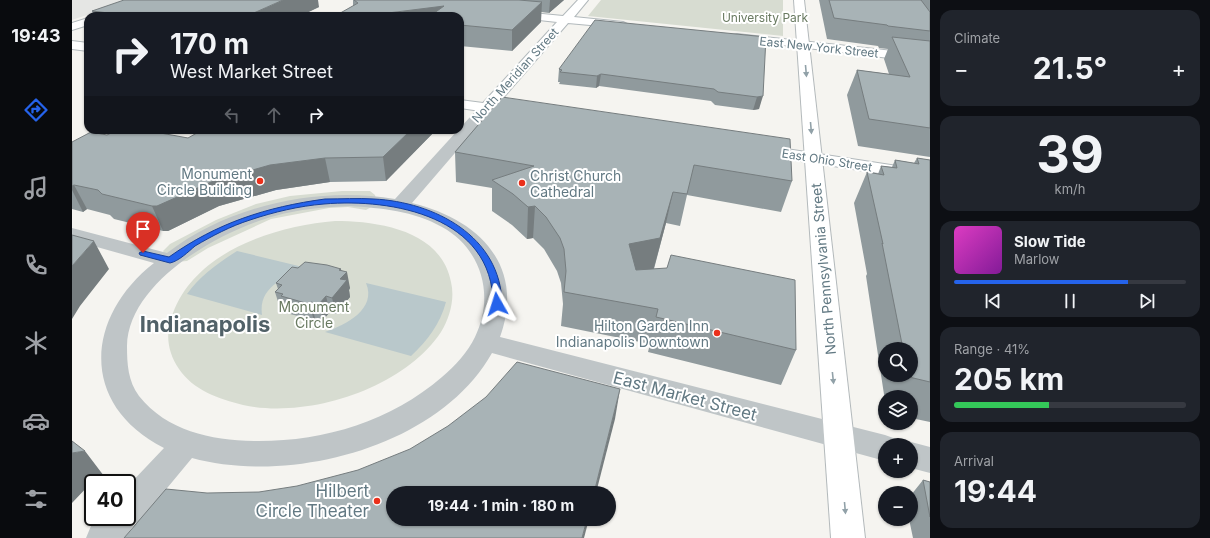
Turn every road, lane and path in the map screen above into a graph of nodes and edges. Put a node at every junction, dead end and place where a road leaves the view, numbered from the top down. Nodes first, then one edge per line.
1 (583, 0) edge
2 (800, 0) edge
3 (500, 13) edge
4 (566, 19) junction
5 (84, 22) edge
6 (631, 26) edge
7 (72, 27) edge
8 (729, 36) edge
9 (803, 44) junction
10 (72, 45) edge
11 (84, 46) edge
12 (930, 59) edge
13 (464, 105) edge
14 (486, 108) junction
15 (537, 116) edge
16 (464, 133) edge
17 (463, 134) edge
18 (744, 147) edge
19 (814, 158) junction
20 (930, 176) edge
21 (400, 205) junction
22 (72, 234) edge
23 (170, 260) junction
24 (486, 342) junction
25 (839, 436) junction
26 (186, 444) junction
27 (878, 446) edge
28 (918, 457) edge
29 (930, 460) edge
30 (136, 500) edge
31 (113, 526) edge
32 (103, 538) edge
33 (848, 538) edge

1 - 4 main road, North Meridian Street
2 - 9 main road, North Pennsylvania Street
3 - 4 main road
4 - 6 main road
4 - 14 main road, North Meridian Street
5 - 7 main road
8 - 9 main road, East New York Street
9 - 12 main road, East New York Street
9 -> 19 main road, North Pennsylvania Street
10 - 11 main road
13 - 14 main road
14 - 15 main road
14 - 16 street, North Meridian Street
17 - 21 street, North Meridian Street
18 - 19 main road, East Ohio Street
19 - 20 main road, East Ohio Street
19 -> 25 main road, North Pennsylvania Street
21 - 23 street
21 - 24 street
22 - 23 street
23 - 26 street
24 - 25 street, East Market Street
24 - 26 street
25 - 27 street, East Market Street
25 -> 33 main road, North Pennsylvania Street
26 - 30 street
28 - 29 street
31 - 32 street

